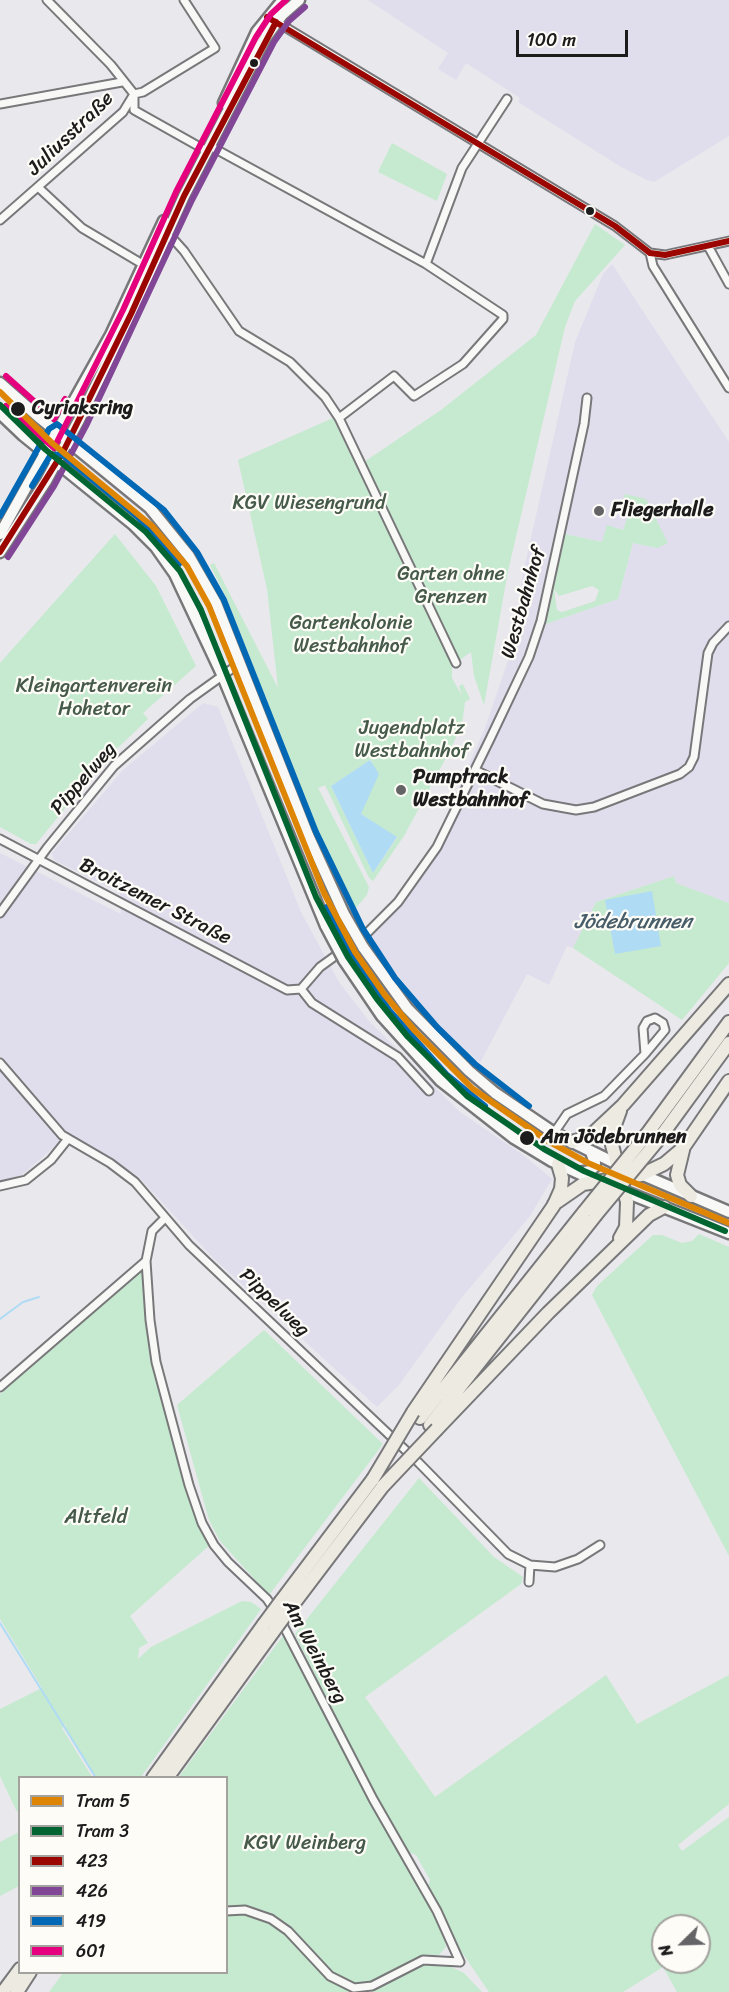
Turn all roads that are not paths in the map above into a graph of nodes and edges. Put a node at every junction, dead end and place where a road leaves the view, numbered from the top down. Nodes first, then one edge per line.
1 (47, 0) edge
2 (184, 0) edge
3 (283, 0) edge
4 (299, 0) edge
5 (272, 20) junction
6 (122, 82) junction
7 (134, 94) junction
8 (507, 99) dead end
9 (0, 104) edge
10 (477, 143) junction
11 (206, 148) junction
12 (39, 188) junction
13 (0, 220) edge
14 (165, 236) junction
15 (729, 241) edge
16 (708, 246) junction
17 (650, 253) junction
18 (426, 264) junction
19 (144, 265) junction
20 (729, 284) edge
21 (0, 383) edge
22 (729, 388) edge
23 (587, 398) dead end
24 (0, 413) edge
25 (339, 418) junction
26 (57, 433) junction
27 (68, 441) junction
28 (46, 453) junction
29 (57, 462) junction
30 (0, 534) edge
31 (0, 552) edge
32 (729, 626) edge
33 (240, 663) junction
34 (456, 663) dead end
35 (222, 674) junction
36 (475, 770) junction
37 (0, 839) edge
38 (40, 861) junction
39 (0, 913) edge
40 (729, 984) edge
41 (298, 990) junction
42 (729, 1023) edge
43 (729, 1043) edge
44 (645, 1054) junction
45 (0, 1063) edge
46 (729, 1081) edge
47 (429, 1091) dead end
48 (623, 1105) junction
49 (554, 1133) junction
50 (653, 1137) junction
51 (67, 1140) junction
52 (572, 1142) junction
53 (683, 1149) junction
54 (591, 1152) junction
55 (615, 1163) junction
56 (558, 1164) junction
57 (579, 1173) junction
58 (641, 1174) junction
59 (620, 1178) junction
60 (594, 1180) junction
61 (0, 1186) edge
62 (625, 1192) junction
63 (691, 1196) junction
64 (554, 1204) junction
65 (664, 1207) junction
66 (729, 1212) edge
67 (164, 1219) junction
68 (729, 1233) edge
69 (615, 1248) junction
70 (146, 1261) junction
71 (0, 1387) edge
72 (425, 1421) junction
73 (378, 1483) junction
74 (600, 1545) dead end
75 (530, 1565) junction
76 (528, 1582) dead end
77 (268, 1628) junction
78 (155, 1776) edge
79 (168, 1776) edge
80 (228, 1911) edge
81 (24, 1974) edge
82 (25, 1974) edge
83 (3, 1992) edge
84 (17, 1992) edge

1 - 6 street
2 - 7 street
3 - 5 main road
4 - 5 main road
5 - 10 street
5 - 11 main road
6 - 7 street
6 - 9 street
7 - 11 street
7 - 12 street, Juliusstraße
8 - 10 street
10 - 17 street
10 - 18 street
11 - 14 main road
11 - 18 street
11 - 19 main road
12 - 13 street, Juliusstraße
12 - 19 street
14 - 25 street
14 - 27 main road
15 - 16 street
16 - 17 street
16 - 20 street
17 - 22 street
18 - 25 street
19 - 26 main road
21 - 26 main road
23 - 36 street, Westbahnhof
24 - 28 main road
25 - 34 street
26 - 27 main road
26 - 28 main road
27 - 29 main road
27 - 33 main road
28 - 29 main road
28 - 30 main road
29 - 31 main road
29 - 35 main road
32 - 36 street
33 - 35 street, Pippelweg
33 - 49 main road, bridge
35 - 38 street, Pippelweg
35 - 56 main road, bridge
36 - 41 street, Westbahnhof
37 - 38 street, Broitzemer Straße
38 - 39 street, Pippelweg
38 - 41 street, Broitzemer Straße
40 - 48 highway
41 - 47 street, Broitzemer Straße
42 - 50 highway
43 - 50 highway
44 - 44 street
44 - 49 street
45 - 51 street, Pippelweg
46 - 53 highway
48 - 52 highway
48 - 55 highway
49 - 52 main road
50 - 72 highway, bridge
51 - 61 street
51 - 67 street, Pippelweg
52 - 54 main road
53 - 58 highway
53 - 63 highway
54 - 55 main road
54 - 57 main road
55 - 58 main road
55 - 59 highway
56 - 57 main road
56 - 64 highway
57 - 60 main road
58 - 59 highway
58 - 63 main road
59 - 60 highway
59 - 62 highway
60 - 62 main road
60 - 64 highway
62 - 65 main road
62 - 69 highway
63 - 66 main road
64 - 72 highway
65 - 68 main road
65 - 69 highway
67 - 70 street, Am Weinberg
67 - 75 street, Pippelweg
69 - 72 highway
70 - 71 street
70 - 80 street, Am Weinberg
72 - 73 highway, bridge
72 - 73 highway, bridge
73 - 77 highway, bridge
74 - 75 street, Pippelweg
75 - 76 street
77 - 78 highway
77 - 79 highway
81 - 83 highway
82 - 84 highway

